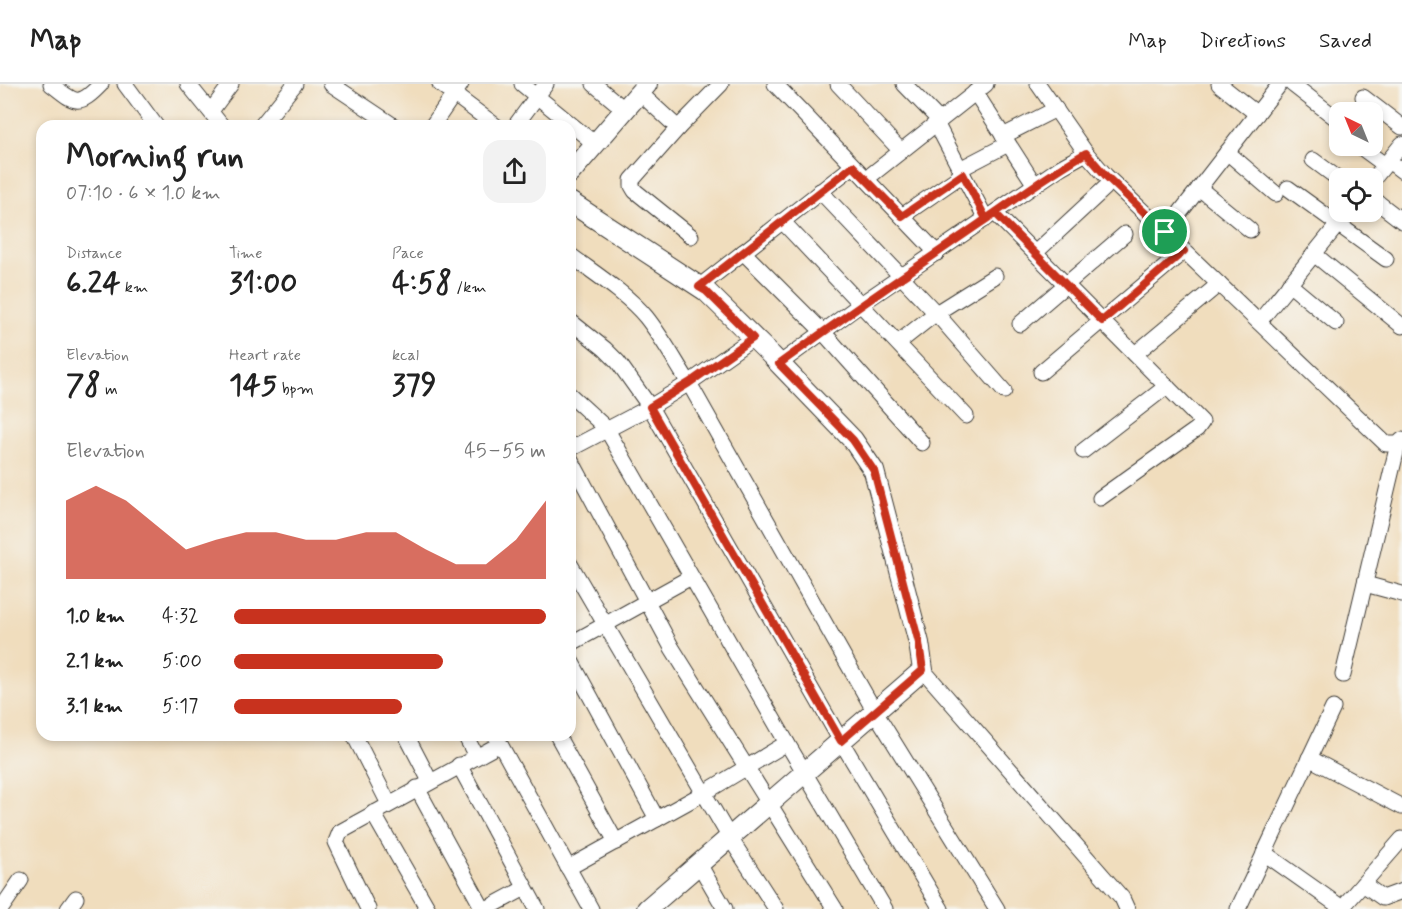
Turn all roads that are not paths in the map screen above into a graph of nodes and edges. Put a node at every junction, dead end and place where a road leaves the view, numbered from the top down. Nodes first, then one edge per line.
1 (51, 84) edge
2 (101, 84) edge
3 (125, 84) edge
4 (188, 84) edge
5 (231, 84) edge
6 (295, 84) edge
7 (331, 84) edge
8 (440, 84) edge
9 (522, 84) edge
10 (594, 84) edge
11 (721, 84) edge
12 (838, 84) edge
13 (904, 84) edge
14 (1038, 84) edge
15 (1219, 84) edge
16 (1280, 84) edge
17 (1292, 84) edge
18 (778, 85) edge
19 (979, 87) edge
20 (644, 88) edge
21 (458, 89) edge
22 (541, 90) edge
23 (1363, 97) dead end
24 (1056, 109) junction
25 (625, 110) junction
26 (211, 111) junction
27 (1329, 113) edge
28 (1257, 114) junction
29 (152, 120) edge
30 (218, 120) edge
31 (266, 120) edge
32 (385, 120) edge
33 (436, 120) edge
34 (490, 120) edge
35 (519, 120) edge
36 (571, 120) edge
37 (938, 122) junction
38 (576, 125) edge
39 (1402, 127) edge
40 (678, 128) junction
41 (1006, 140) junction
42 (595, 144) junction
43 (1402, 144) edge
44 (901, 151) junction
45 (1227, 152) junction
46 (1086, 153) junction
47 (1375, 156) edge
48 (1313, 160) dead end
49 (1387, 163) junction
50 (576, 166) edge
51 (853, 166) junction
52 (1383, 168) edge
53 (961, 171) junction
54 (1402, 171) edge
55 (1329, 172) edge
56 (866, 179) junction
57 (1035, 185) junction
58 (1105, 188) dead end
59 (1199, 188) junction
60 (820, 192) junction
61 (576, 206) edge
62 (1383, 206) edge
63 (902, 216) junction
64 (991, 216) junction
65 (782, 221) junction
66 (1402, 221) edge
67 (1338, 224) junction
68 (1250, 230) dead end
69 (1165, 232) junction
70 (1125, 234) dead end
71 (691, 236) dead end
72 (1184, 251) junction
73 (743, 252) junction
74 (937, 253) junction
75 (1035, 253) junction
76 (1314, 254) junction
77 (1386, 259) dead end
78 (576, 260) edge
79 (995, 276) dead end
80 (902, 277) junction
81 (1065, 284) junction
82 (1219, 284) junction
83 (1289, 284) junction
84 (699, 287) junction
85 (861, 304) junction
86 (936, 313) junction
87 (1102, 321) junction
88 (1259, 322) junction
89 (1336, 323) dead end
90 (1020, 324) dead end
91 (1402, 325) edge
92 (576, 326) edge
93 (823, 332) junction
94 (753, 338) junction
95 (898, 343) junction
96 (1136, 354) junction
97 (779, 364) junction
98 (1041, 372) dead end
99 (689, 383) junction
100 (1167, 386) junction
101 (1004, 391) dead end
102 (576, 400) edge
103 (650, 407) junction
104 (966, 416) dead end
105 (606, 428) junction
106 (1400, 442) edge
107 (922, 443) dead end
108 (576, 446) edge
109 (1083, 451) dead end
110 (576, 469) edge
111 (1100, 498) dead end
112 (576, 574) edge
113 (692, 576) junction
114 (1365, 584) junction
115 (1402, 594) edge
116 (647, 602) junction
117 (606, 626) junction
118 (576, 641) edge
119 (923, 670) junction
120 (576, 671) edge
121 (1343, 675) dead end
122 (1333, 708) dead end
123 (875, 712) junction
124 (357, 741) edge
125 (408, 741) edge
126 (468, 741) edge
127 (495, 741) edge
128 (498, 741) edge
129 (560, 741) edge
130 (841, 741) junction
131 (788, 743) junction
132 (476, 756) junction
133 (1309, 758) junction
134 (459, 765) junction
135 (746, 767) junction
136 (804, 773) junction
137 (423, 785) junction
138 (704, 794) junction
139 (389, 804) junction
140 (769, 804) junction
141 (1402, 807) edge
142 (374, 813) junction
143 (657, 819) junction
144 (730, 838) junction
145 (1402, 839) edge
146 (616, 842) junction
147 (1264, 853) junction
148 (699, 864) junction
149 (568, 868) junction
150 (21, 880) dead end
151 (1363, 884) junction
152 (525, 888) junction
153 (1402, 891) edge
154 (655, 906) edge
155 (0, 909) edge
156 (368, 909) edge
157 (428, 909) edge
158 (485, 909) edge
159 (537, 909) edge
160 (591, 909) edge
161 (725, 909) edge
162 (776, 909) edge
163 (835, 909) edge
164 (885, 909) edge
165 (941, 909) edge
166 (997, 909) edge
167 (1126, 909) edge
168 (1238, 909) edge
169 (1342, 909) edge

1 - 2 street
3 - 29 street
4 - 26 street
5 - 26 street
6 - 31 street
7 - 32 street
8 - 21 street
9 - 22 street
10 - 25 street
11 - 40 street
12 - 44 street
13 - 37 street
14 - 24 street
15 - 28 street
16 - 28 street
17 - 27 street
18 - 51 street
19 - 37 street
19 - 41 street
20 - 25 street
20 - 40 street
21 - 33 street
21 - 34 street
22 - 35 street
22 - 36 street
23 - 39 street
24 - 41 street
24 - 46 street
25 - 42 street
26 - 30 street
28 - 45 street
37 - 44 street
37 - 53 street
38 - 42 street
40 - 71 street
41 - 53 street
41 - 57 street
42 - 50 street
43 - 49 street
44 - 56 street
45 - 59 street
45 - 67 street
46 - 57 street
46 - 69 street
47 - 49 street
48 - 55 street
49 - 52 street
49 - 54 street
51 - 56 street
51 - 60 street
53 - 63 street
53 - 64 street
56 - 63 street
57 - 64 street
58 - 75 street
59 - 68 street
59 - 69 street
60 - 65 street
60 - 80 street
61 - 84 street
62 - 66 street
63 - 74 street
64 - 74 street
64 - 75 street
65 - 73 street
65 - 85 street
67 - 76 street
67 - 77 street
69 - 72 street
70 - 81 street
72 - 82 street
72 - 87 street
73 - 84 street
73 - 93 street
74 - 80 street
75 - 81 street
76 - 83 street
76 - 91 street
78 - 99 street
79 - 86 street
80 - 85 street
80 - 86 street
81 - 87 street
81 - 90 street
82 - 88 street
82 - 96 street
83 - 88 street
83 - 89 street
84 - 94 street
85 - 93 street
85 - 95 street
86 - 95 street
86 - 101 street
87 - 96 street
87 - 98 street
88 - 106 street
92 - 103 street
93 - 97 street
93 - 107 street
94 - 97 street
94 - 99 street
95 - 104 street
96 - 100 street
97 - 119 street
99 - 103 street
99 - 123 street
100 - 109 street
100 - 111 street
102 - 105 street
103 - 105 street
103 - 130 street
105 - 108 street
105 - 113 street
106 - 114 street
110 - 116 street
112 - 117 street
113 - 116 street
113 - 131 street
114 - 115 street
114 - 121 street
116 - 117 street
116 - 135 street
117 - 118 street
117 - 138 street
119 - 123 street
119 - 167 street
120 - 143 street
122 - 133 street
123 - 130 street
123 - 166 street
124 - 139 street
125 - 137 street
126 - 132 street
127 - 132 street
128 - 149 street
129 - 146 street
130 - 136 street
130 - 165 street
131 - 135 street
131 - 136 street
132 - 134 street
133 - 141 street
133 - 147 street
134 - 137 street
134 - 152 street
135 - 138 street
135 - 140 street
136 - 140 street
136 - 164 street
137 - 139 street
137 - 158 street
138 - 143 street
138 - 144 street
139 - 142 street
140 - 144 street
140 - 163 street
142 - 156 street
142 - 157 street
143 - 146 street
144 - 148 street
144 - 162 street
145 - 151 street
146 - 149 street
147 - 168 street
147 - 169 street
148 - 154 street
148 - 161 street
149 - 160 street
150 - 155 street
151 - 153 street
151 - 169 street
152 - 158 street
152 - 159 street

